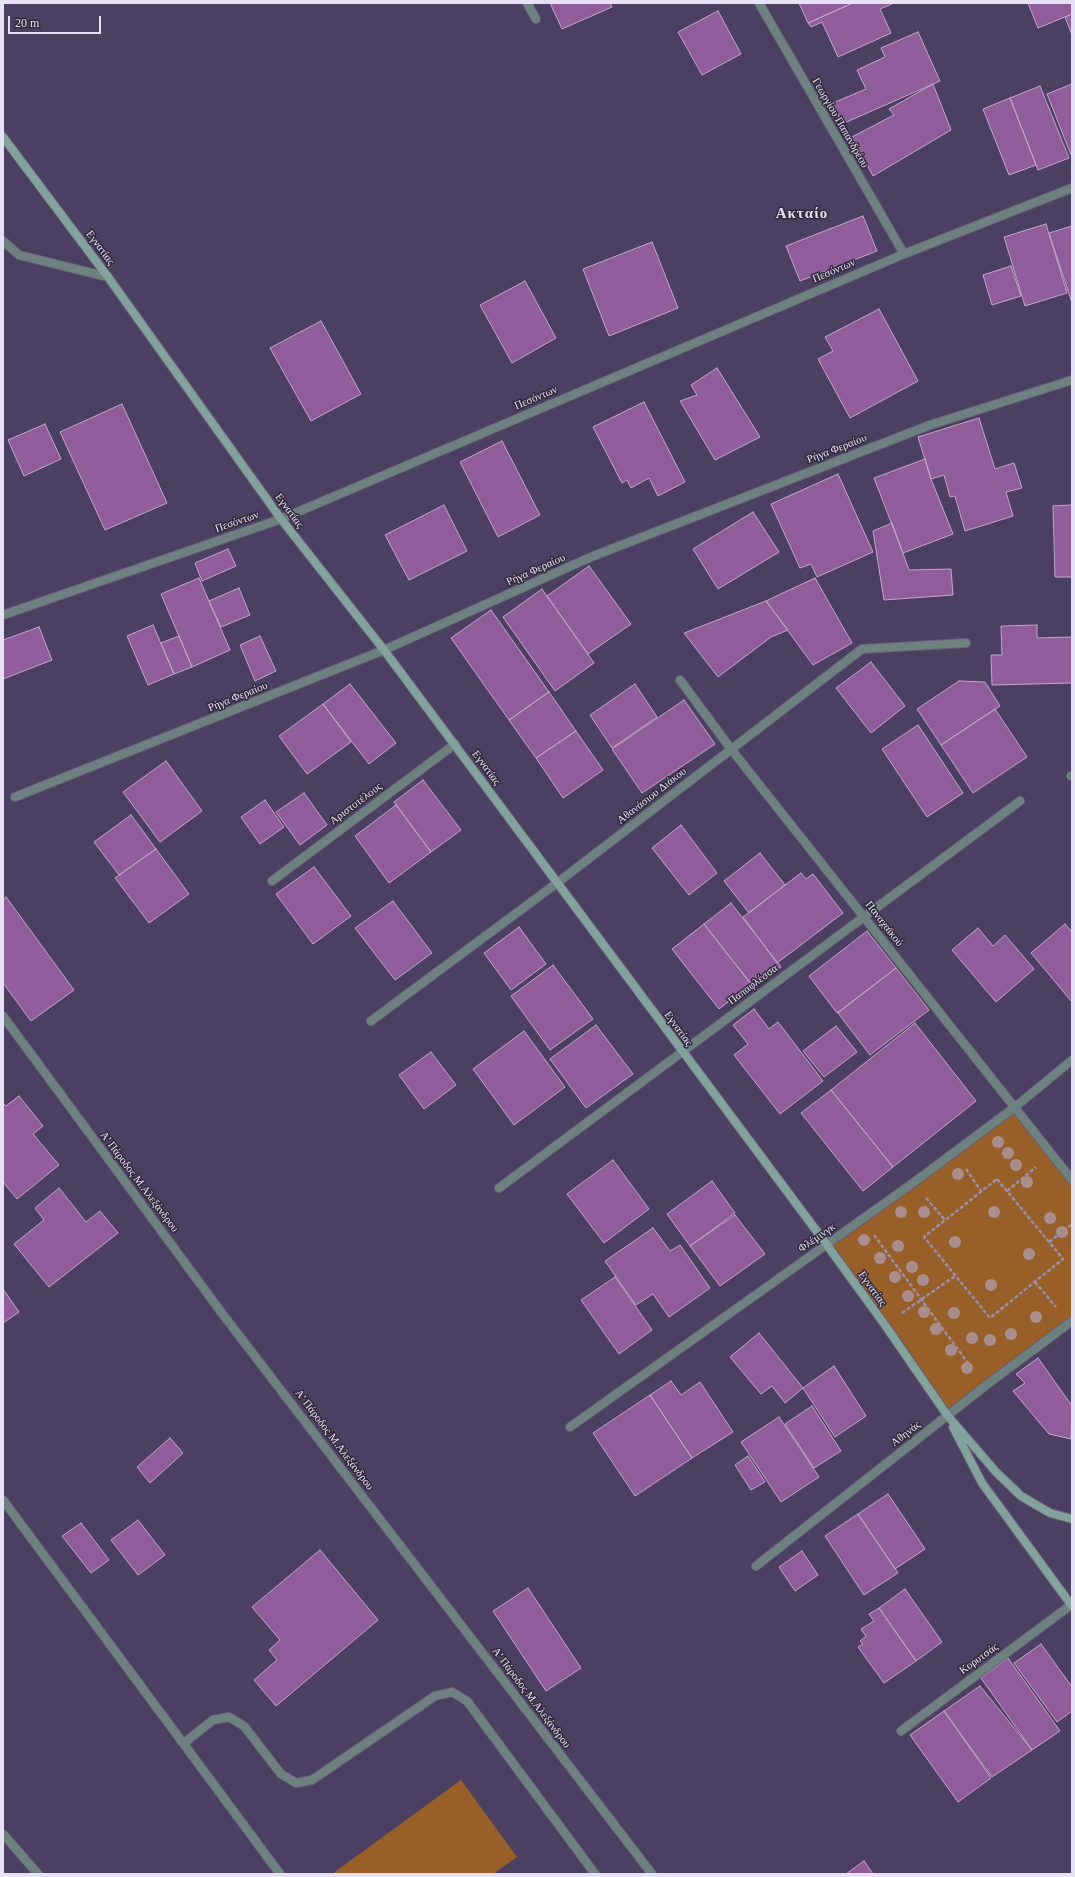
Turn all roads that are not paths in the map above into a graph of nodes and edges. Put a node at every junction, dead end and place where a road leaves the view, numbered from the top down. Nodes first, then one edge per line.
1 (527, 3) edge
2 (759, 3) edge
3 (536, 19) dead end
4 (3, 137) edge
5 (1072, 188) edge
6 (3, 241) edge
7 (904, 254) junction
8 (108, 277) junction
9 (1072, 380) edge
10 (281, 519) junction
11 (3, 615) edge
12 (966, 643) dead end
13 (384, 650) junction
14 (680, 680) dead end
15 (454, 744) junction
16 (730, 749) junction
17 (15, 797) dead end
18 (1020, 801) dead end
19 (272, 881) dead end
20 (557, 883) junction
21 (863, 916) junction
22 (3, 1016) edge
23 (371, 1021) dead end
24 (681, 1052) junction
25 (1072, 1060) edge
26 (1015, 1107) junction
27 (1072, 1180) edge
28 (499, 1188) dead end
29 (826, 1246) junction
30 (1070, 1322) edge
31 (947, 1416) junction
32 (570, 1427) dead end
33 (3, 1500) edge
34 (1072, 1520) edge
35 (756, 1566) dead end
36 (1072, 1606) edge
37 (901, 1731) dead end
38 (184, 1743) junction
39 (3, 1834) edge
40 (38, 1874) edge
41 (280, 1874) edge
42 (595, 1874) edge
43 (652, 1874) edge

1 - 3 street
2 - 7 street, Γεωργίου Παπανδρέου
4 - 8 main road, Εγνατίας
5 - 7 street, Πεσόντων
6 - 8 street
7 - 10 street, Πεσόντων
8 - 10 main road, Εγνατίας
9 - 13 street, Ρήγα Φεραίου
10 - 11 street, Πεσόντων
10 - 13 main road, Εγνατίας
12 - 16 street, Αθανάσιου Διάκου
13 - 15 main road, Εγνατίας
13 - 17 street, Ρήγα Φεραίου
14 - 16 street, Παναχαϊκού
15 - 19 street, Αριστοτέλους
15 - 20 main road, Εγνατίας
16 - 20 street, Αθανάσιου Διάκου
16 - 21 street, Παναχαϊκού
18 - 21 street, Παπαφλέσσα
20 - 23 street, Αθανάσιου Διάκου
20 - 24 main road, Εγνατίας
21 - 24 street, Παπαφλέσσα
21 - 26 street, Παναχαϊκού
22 - 43 street, Α' Πάροδος Μ.Αλεξάνδρου
24 - 28 street, Παπαφλέσσα
24 - 29 main road, Εγνατίας
25 - 26 street, Φλέμινγκ
26 - 27 street, Παναχαϊκού
26 - 29 street, Φλέμινγκ
29 - 31 main road, Εγνατίας
29 - 32 street, Φλέμινγκ
30 - 31 street, Αθηνάς
31 - 34 main road, Εγνατίας
31 - 35 street, Αθηνάς
31 - 36 main road, Εγνατίας
33 - 38 street
36 - 37 street, Κορυτσάς
38 - 41 street
38 - 42 street
39 - 40 street

